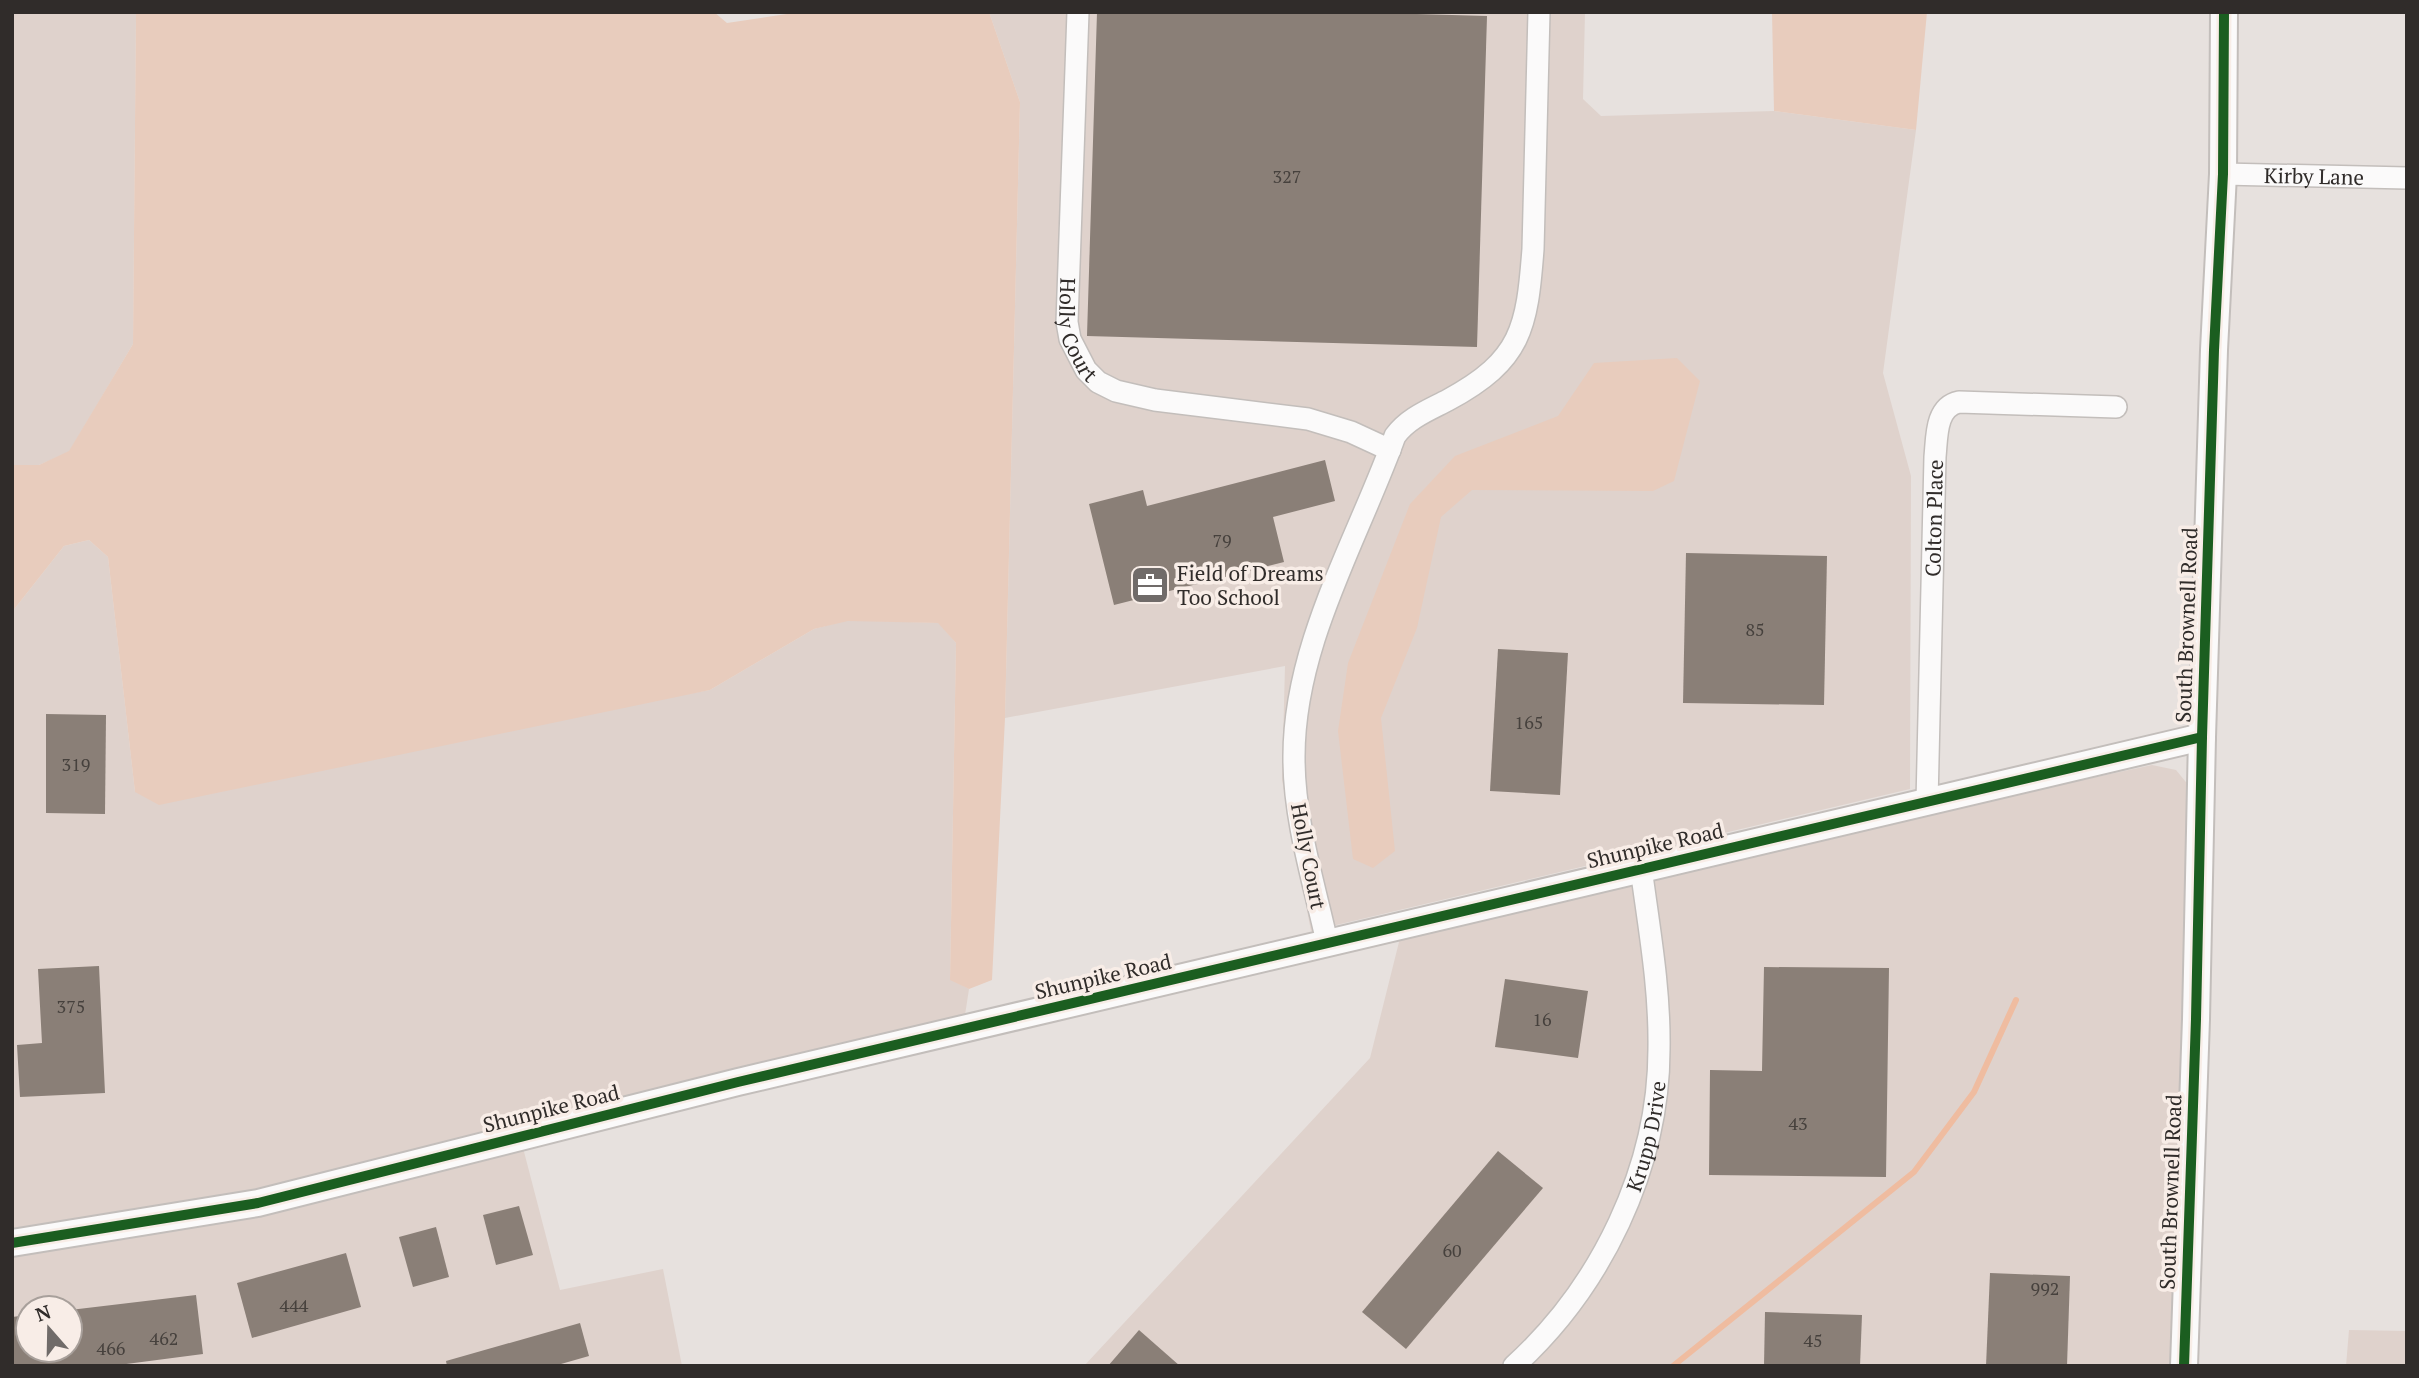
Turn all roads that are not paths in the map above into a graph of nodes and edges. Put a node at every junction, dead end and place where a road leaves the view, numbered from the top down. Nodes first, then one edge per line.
1 (1078, 12) edge
2 (1539, 12) edge
3 (2224, 12) edge
4 (2223, 174) junction
5 (2407, 178) edge
6 (2116, 407) dead end
7 (1390, 450) junction
8 (2202, 737) junction
9 (1927, 802) junction
10 (1641, 868) junction
11 (1327, 942) junction
12 (12, 1243) edge
13 (1514, 1366) edge
14 (2184, 1366) edge

1 - 7 street, Holly Court
2 - 7 street, Holly Court
3 - 4 street, South Brownell Road
4 - 5 street, Kirby Lane
4 - 8 street, South Brownell Road
6 - 9 street, Colton Place
7 - 11 street, Holly Court
8 - 9 street, Shunpike Road
8 - 14 street, South Brownell Road
9 - 10 street, Shunpike Road
10 - 11 street, Shunpike Road
10 - 13 street, Krupp Drive
11 - 12 street, Shunpike Road

